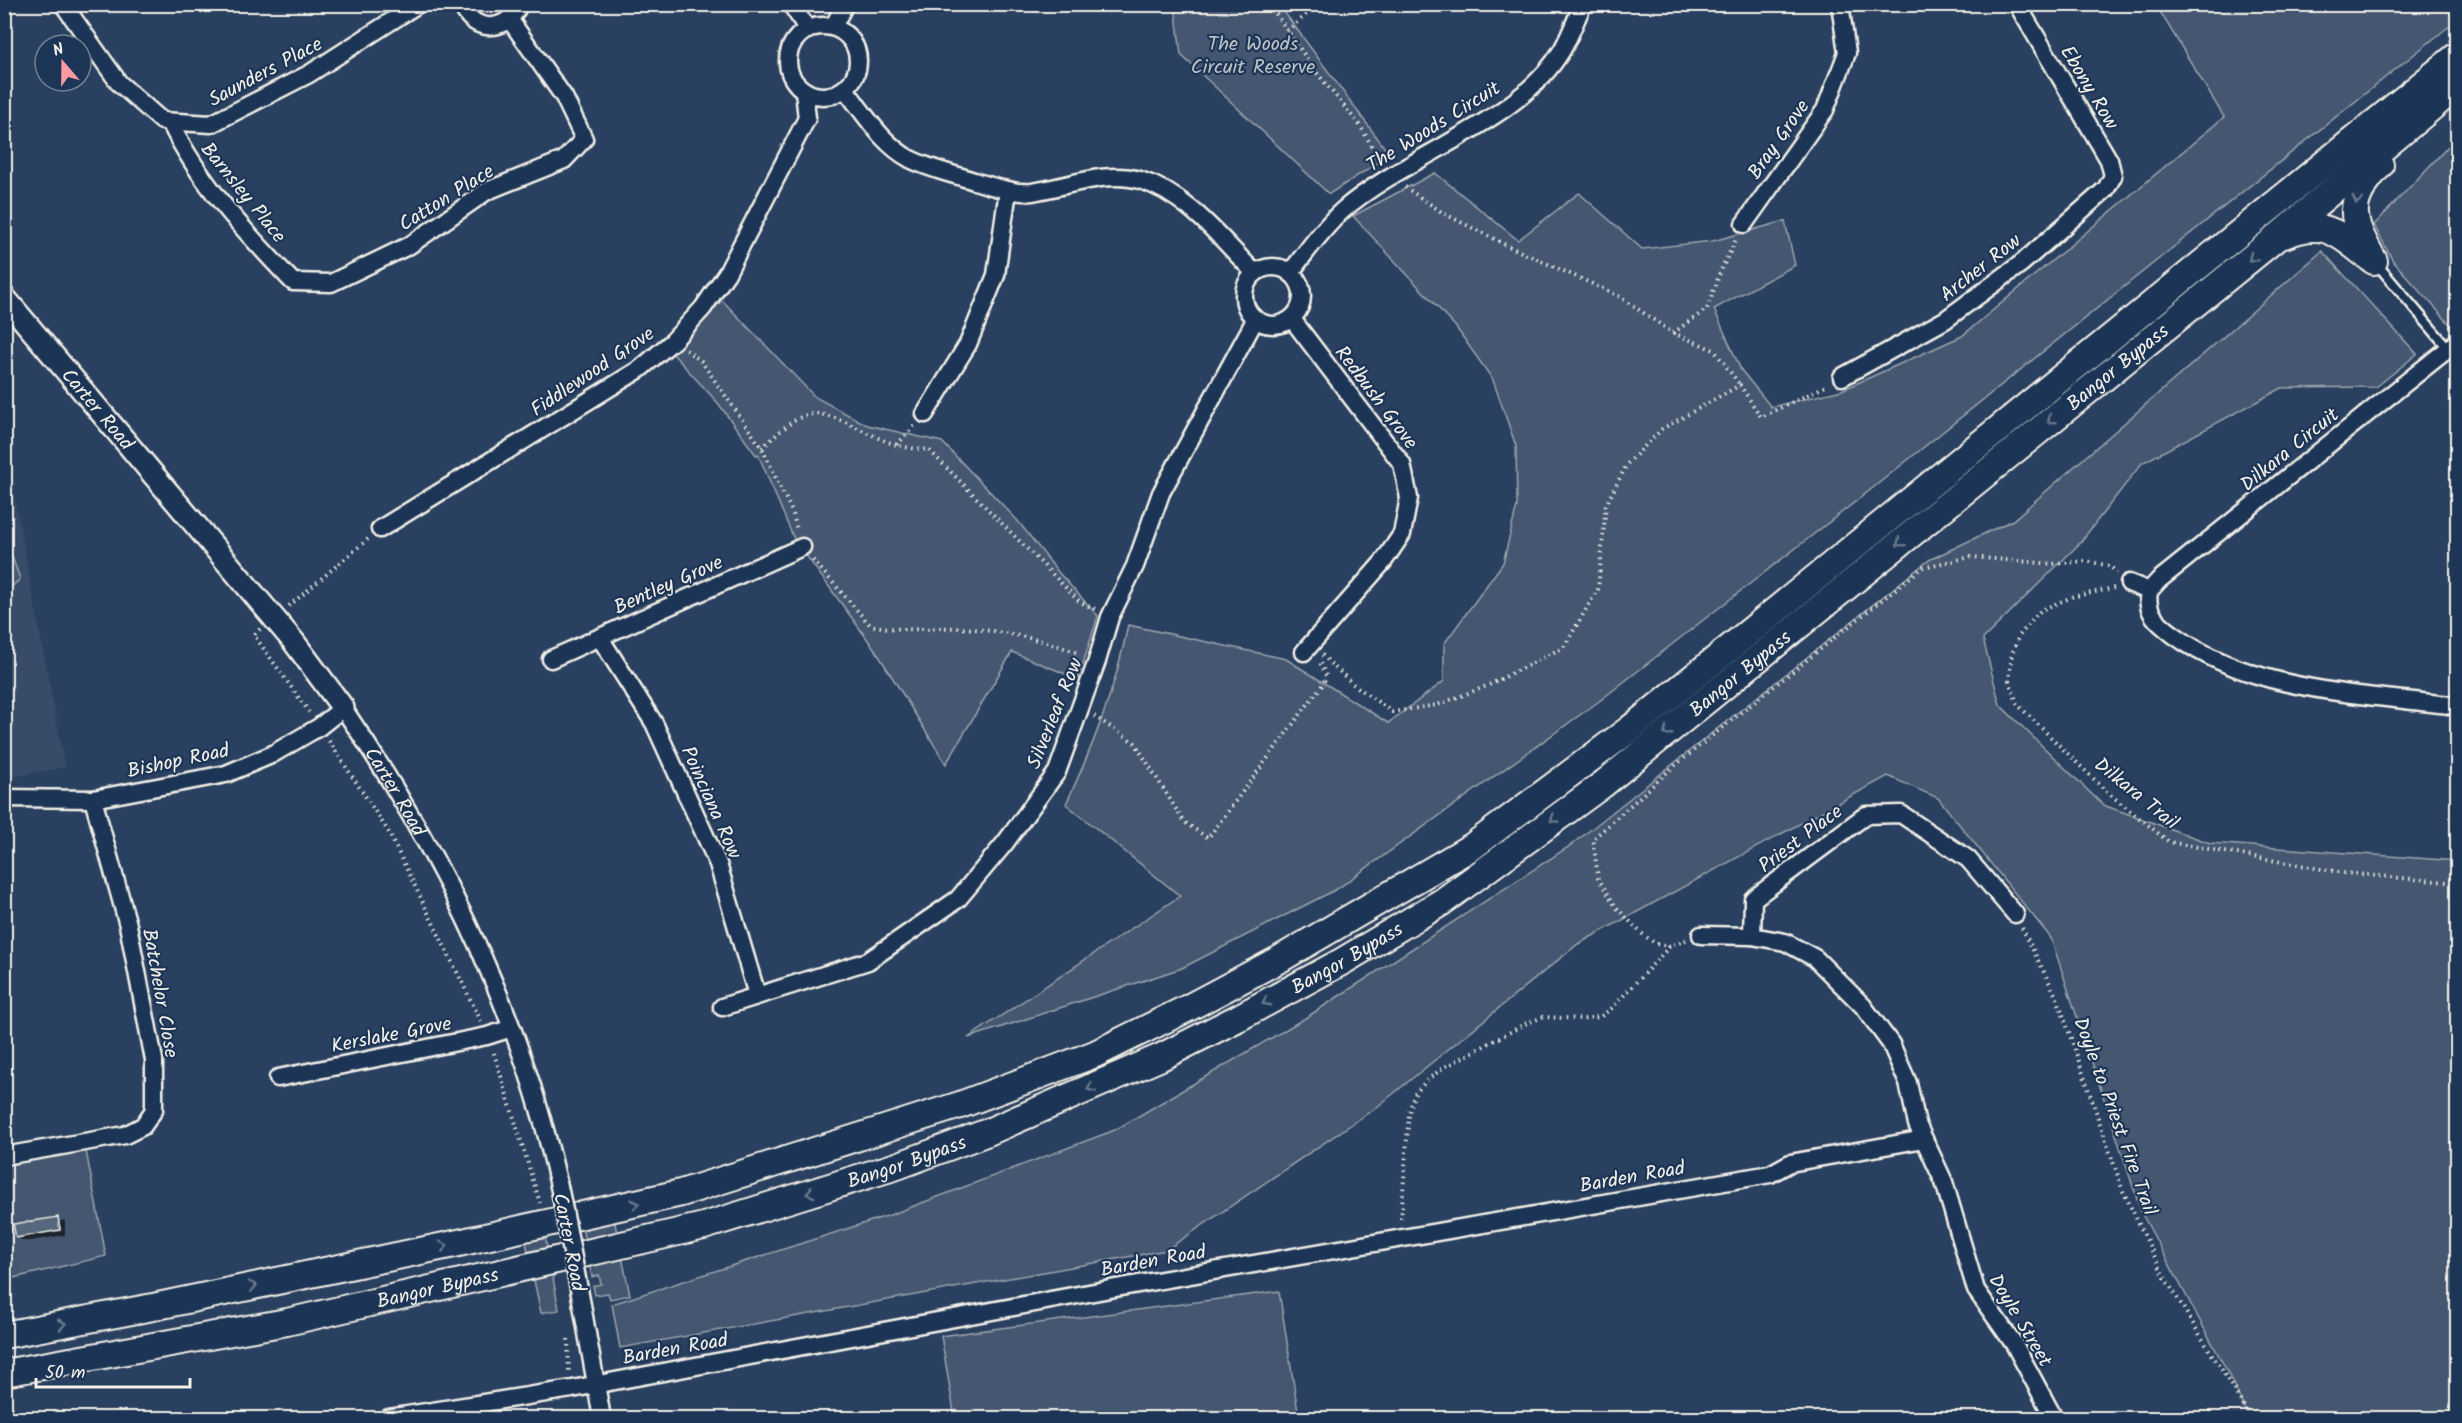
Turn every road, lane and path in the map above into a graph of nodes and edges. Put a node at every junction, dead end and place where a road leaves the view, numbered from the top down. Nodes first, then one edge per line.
1 (63, 4) edge
2 (418, 4) edge
3 (462, 4) edge
4 (519, 4) edge
5 (791, 4) edge
6 (845, 4) edge
7 (1269, 4) edge
8 (1318, 4) edge
9 (1583, 4) edge
10 (1839, 4) edge
11 (2017, 4) edge
12 (510, 20) junction
13 (833, 27) junction
14 (808, 30) junction
15 (1287, 31) junction
16 (2457, 54) edge
17 (2457, 85) edge
18 (845, 89) junction
19 (804, 91) junction
20 (2432, 106) junction
21 (170, 122) junction
22 (2109, 160) joint
23 (1389, 176) junction
24 (2315, 188) junction
25 (1008, 189) junction
26 (1744, 224) joint
27 (2276, 238) junction
28 (2374, 261) junction
29 (1255, 273) junction
30 (1290, 273) junction
31 (293, 282) joint
32 (4, 297) edge
33 (1292, 319) junction
34 (1255, 320) junction
35 (1674, 333) junction
36 (673, 341) junction
37 (2453, 344) edge
38 (1842, 377) joint
39 (1740, 385) junction
40 (926, 414) joint
41 (897, 445) junction
42 (762, 448) junction
43 (380, 529) joint
44 (802, 548) junction
45 (2129, 583) junction
46 (2149, 591) junction
47 (1110, 617) junction
48 (274, 618) junction
49 (600, 638) junction
50 (1308, 648) junction
51 (551, 659) dead end
52 (1097, 661) junction
53 (2457, 706) edge
54 (343, 708) junction
55 (1081, 708) junction
56 (319, 727) junction
57 (4, 798) edge
58 (93, 799) junction
59 (2457, 882) edge
60 (2014, 914) joint
61 (1701, 935) joint
62 (1752, 936) junction
63 (1670, 946) junction
64 (757, 994) junction
65 (722, 1007) dead end
66 (512, 1028) junction
67 (487, 1036) junction
68 (278, 1078) dead end
69 (1924, 1139) junction
70 (4, 1156) edge
71 (542, 1210) dead end
72 (1401, 1219) dead end
73 (567, 1329) dead end
74 (4, 1335) edge
75 (4, 1373) edge
76 (596, 1384) junction
77 (572, 1389) junction
78 (388, 1419) edge
79 (602, 1419) edge
80 (2054, 1419) edge
81 (2251, 1419) edge

1 - 21 street, Saunders Place
2 - 21 street, Saunders Place
3 - 12 street
4 - 12 street
5 - 14 street
6 - 13 street
7 - 15 path
8 - 15 path
9 - 23 street, The Woods Circuit
10 - 26 street, Bray Grove
11 - 22 street, Ebony Row
12 - 31 street, Catton Place
13 - 14 street
13 - 18 street
14 - 19 street
15 - 23 path
16 - 24 main road, Bangor Bypass
17 - 20 main road, Bangor Bypass
18 - 19 street
18 - 25 street
19 - 36 street, Fiddlewood Grove
20 - 24 main road, Bangor Bypass
20 -> 28 main road
21 - 31 street, Barnsley Place
22 - 38 street, Archer Row
23 - 30 street, The Woods Circuit
23 - 35 path
24 - 27 main road, Bangor Bypass
74 -> 24 main road, Bangor Bypass
25 - 29 street
25 - 40 street
26 - 35 path
27 - 28 main road
27 -> 75 main road, Bangor Bypass
28 - 37 lane
29 - 30 street
29 - 34 street
30 - 33 street
32 - 48 street, Carter Road
33 - 34 street
33 - 50 street, Redbush Grove
34 - 47 street, Silverleaf Row
35 - 39 path
36 - 42 path
36 - 43 street, Fiddlewood Grove
37 - 46 street, Dilkara Circuit
38 - 39 path
39 - 50 path
40 - 41 path
41 - 42 path
41 - 47 path
42 - 44 path
43 - 48 path
44 - 49 street, Bentley Grove
44 - 52 path
45 - 46 street
45 - 59 path, Dilkara Trail
45 - 63 path
46 - 53 street
47 - 52 street, Silverleaf Row
48 - 54 street, Carter Road
48 - 56 path
49 - 51 street, Bentley Grove
49 - 64 street, Poinciana Row
50 - 55 path
52 - 55 street, Silverleaf Row
54 - 56 street, Bishop Road
54 - 66 street, Carter Road
55 - 64 street, Silverleaf Row
56 - 58 street, Bishop Road
56 - 67 path
57 - 58 street, Bishop Road
58 - 70 street, Batchelor Close
60 - 62 street, Priest Place
60 - 81 path, Doyle to Priest Fire Trail
61 - 62 street
61 - 63 path
62 - 69 street
63 - 72 path
64 - 65 street, Silverleaf Row
66 - 67 street, Kerslake Grove
66 - 76 street, Carter Road, bridge
67 - 68 street, Kerslake Grove
67 - 71 path
69 - 76 street, Barden Road
69 - 80 street, Doyle Street
73 - 77 path
76 - 77 street, Barden Road
76 - 79 street, Carter Road
77 - 78 street, Barden Road

